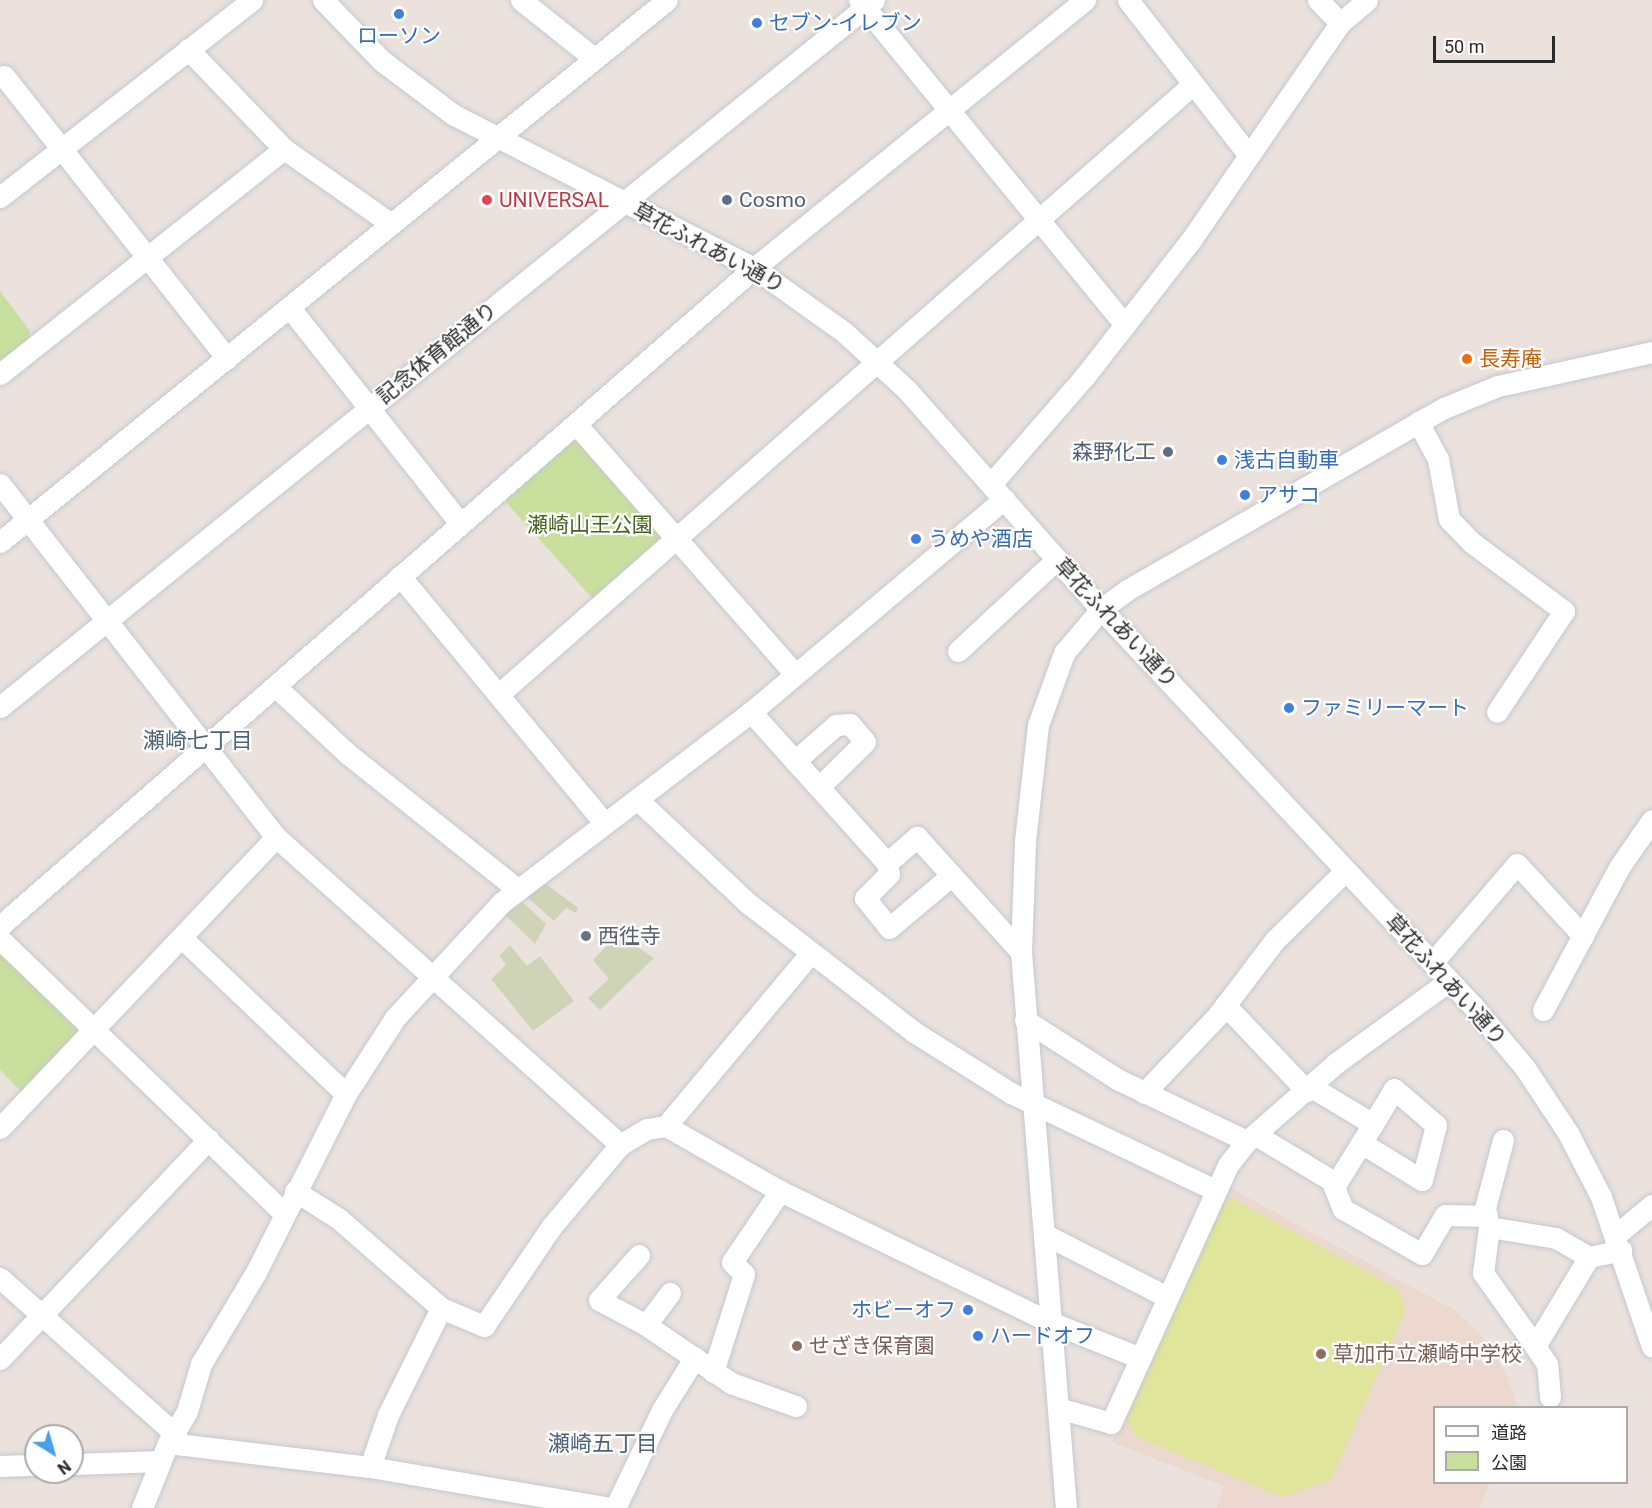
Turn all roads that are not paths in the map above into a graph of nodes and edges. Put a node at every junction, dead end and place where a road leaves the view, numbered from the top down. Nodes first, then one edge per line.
1 (252, 0) edge
2 (323, 0) edge
3 (521, 0) edge
4 (667, 0) edge
5 (1085, 0) edge
6 (1128, 0) edge
7 (1318, 0) edge
8 (1367, 0) edge
9 (866, 2) edge
10 (1340, 23) junction
11 (188, 49) junction
12 (594, 58) junction
13 (4, 76) dead end
14 (1193, 84) junction
15 (949, 110) junction
16 (496, 138) junction
17 (60, 149) junction
18 (284, 149) junction
19 (1247, 153) junction
20 (0, 197) edge
21 (624, 202) junction
22 (1039, 219) junction
23 (390, 223) junction
24 (146, 259) junction
25 (754, 268) junction
26 (290, 309) junction
27 (1125, 325) junction
28 (1652, 352) edge
29 (227, 358) junction
30 (876, 362) junction
31 (0, 374) edge
32 (368, 408) junction
33 (1418, 422) junction
34 (576, 424) junction
35 (0, 484) edge
36 (997, 491) junction
37 (28, 520) junction
38 (460, 523) junction
39 (677, 538) junction
40 (0, 542) edge
41 (1057, 559) junction
42 (400, 576) junction
43 (1101, 609) junction
44 (106, 620) junction
45 (958, 651) dead end
46 (795, 674) junction
47 (275, 686) junction
48 (499, 694) junction
49 (0, 707) edge
50 (751, 712) junction
51 (1497, 712) dead end
52 (204, 747) junction
53 (795, 761) junction
54 (819, 787) junction
55 (637, 799) junction
56 (1652, 820) edge
57 (604, 824) junction
58 (276, 837) junction
59 (887, 863) junction
60 (1345, 871) junction
61 (952, 875) junction
62 (517, 889) junction
63 (0, 926) edge
64 (1583, 936) junction
65 (182, 938) junction
66 (0, 939) edge
67 (1021, 952) junction
68 (810, 954) junction
69 (1432, 963) junction
70 (431, 977) junction
71 (1449, 981) junction
72 (1225, 1005) junction
73 (1543, 1010) dead end
74 (1025, 1020) junction
75 (95, 1029) junction
76 (1310, 1090) junction
77 (1144, 1093) junction
78 (346, 1094) junction
79 (1033, 1103) junction
80 (1373, 1124) junction
81 (666, 1126) junction
82 (0, 1128) edge
83 (1252, 1138) junction
84 (209, 1139) junction
85 (1503, 1140) dead end
86 (620, 1144) junction
87 (1363, 1144) junction
88 (1336, 1183) junction
89 (1215, 1190) junction
90 (295, 1191) junction
91 (780, 1191) junction
92 (1652, 1205) edge
93 (284, 1213) junction
94 (1487, 1222) junction
95 (1044, 1234) junction
96 (1619, 1243) junction
97 (639, 1255) dead end
98 (1589, 1257) junction
99 (0, 1278) edge
100 (670, 1293) dead end
101 (1165, 1296) junction
102 (441, 1308) junction
103 (42, 1315) junction
104 (1050, 1322) junction
105 (646, 1325) junction
106 (1535, 1346) junction
107 (1652, 1347) edge
108 (1138, 1357) junction
109 (695, 1358) junction
110 (0, 1359) edge
111 (713, 1372) junction
112 (1550, 1397) dead end
113 (796, 1406) dead end
114 (1058, 1408) junction
115 (168, 1446) junction
116 (84, 1462) edge
117 (24, 1465) edge
118 (0, 1466) edge
119 (370, 1467) junction
120 (142, 1508) edge
121 (610, 1508) edge
122 (615, 1508) edge
123 (1066, 1508) edge

1 - 11 street
2 - 16 street, 草花ふれあい通り
3 - 12 street
4 - 12 street
5 - 15 street
6 - 14 street
7 - 10 street
8 - 10 street
9 - 15 street
9 - 21 street, 記念体育館通り
10 - 19 street
11 - 17 street
11 - 18 street
12 - 16 street
13 - 17 street
14 - 19 street
14 - 22 street
15 - 22 street
15 - 25 street
16 - 21 street, 草花ふれあい通り
16 - 23 street
17 - 20 street
17 - 24 street
18 - 23 street
18 - 24 street
19 - 27 street
21 - 25 street, 草花ふれあい通り
21 - 32 street, 記念体育館通り
22 - 27 street
22 - 30 street
23 - 26 street
24 - 29 street
24 - 31 street
25 - 30 street, 草花ふれあい通り
25 - 34 street
26 - 29 street
26 - 32 street
27 - 36 street
28 - 33 street
29 - 37 street
30 - 36 street, 草花ふれあい通り
30 - 39 street
32 - 38 street
32 - 44 street, 記念体育館通り
33 - 43 street
33 - 51 street
34 - 38 street
34 - 39 street
35 - 37 street
36 - 41 street, 草花ふれあい通り
36 - 46 street
37 - 40 street
37 - 44 street
38 - 42 street
39 - 46 street
39 - 48 street
41 - 43 street, 草花ふれあい通り
41 - 45 street
42 - 47 street
42 - 48 street
43 - 60 street, 草花ふれあい通り
43 - 67 street
44 - 49 street, 記念体育館通り
44 - 52 street
46 - 50 street
47 - 52 street
47 - 62 street
48 - 57 street
50 - 53 street
50 - 55 street
52 - 58 street
52 - 63 street
53 - 54 street
53 - 54 street
54 - 59 street
55 - 57 street
55 - 68 street
56 - 64 street
57 - 62 street
58 - 65 street
58 - 70 street
59 - 61 street
59 - 61 street
60 - 69 street, 草花ふれあい通り
60 - 72 street
61 - 67 street
62 - 70 street
64 - 69 street
64 - 73 street
65 - 75 street
65 - 78 street
66 - 75 street
67 - 74 street
68 - 79 street
68 - 81 street
69 - 71 street, 草花ふれあい通り
70 - 78 street
70 - 86 street
71 - 76 street
71 - 96 street, 草花ふれあい通り
72 - 76 street
72 - 77 street
74 - 77 street
74 - 79 street
75 - 82 street
75 - 84 street
76 - 80 street
76 - 83 street
77 - 83 street
78 - 90 street
79 - 89 street
79 - 95 street
80 - 87 street
80 - 87 street
81 - 86 street
81 - 91 street
83 - 88 street
83 - 89 street
84 - 93 street
84 - 103 street
85 - 94 street
86 - 102 street
87 - 88 street
88 - 94 street
89 - 101 street
90 - 93 street
90 - 102 street
91 - 104 street
91 - 111 street
92 - 96 street
93 - 115 street
94 - 98 street
94 - 106 street
95 - 101 street
95 - 104 street
96 - 98 street
96 - 107 street, 草花ふれあい通り
97 - 105 street
98 - 106 street
99 - 103 street
100 - 105 street
101 - 108 street
102 - 119 street
103 - 110 street
103 - 115 street
104 - 108 street
104 - 114 street
105 - 109 street
106 - 112 street
108 - 114 street
109 - 111 street
109 - 122 street
111 - 113 street
114 - 123 street
115 - 116 street
115 - 119 street
115 - 120 street
117 - 118 street
119 - 121 street

